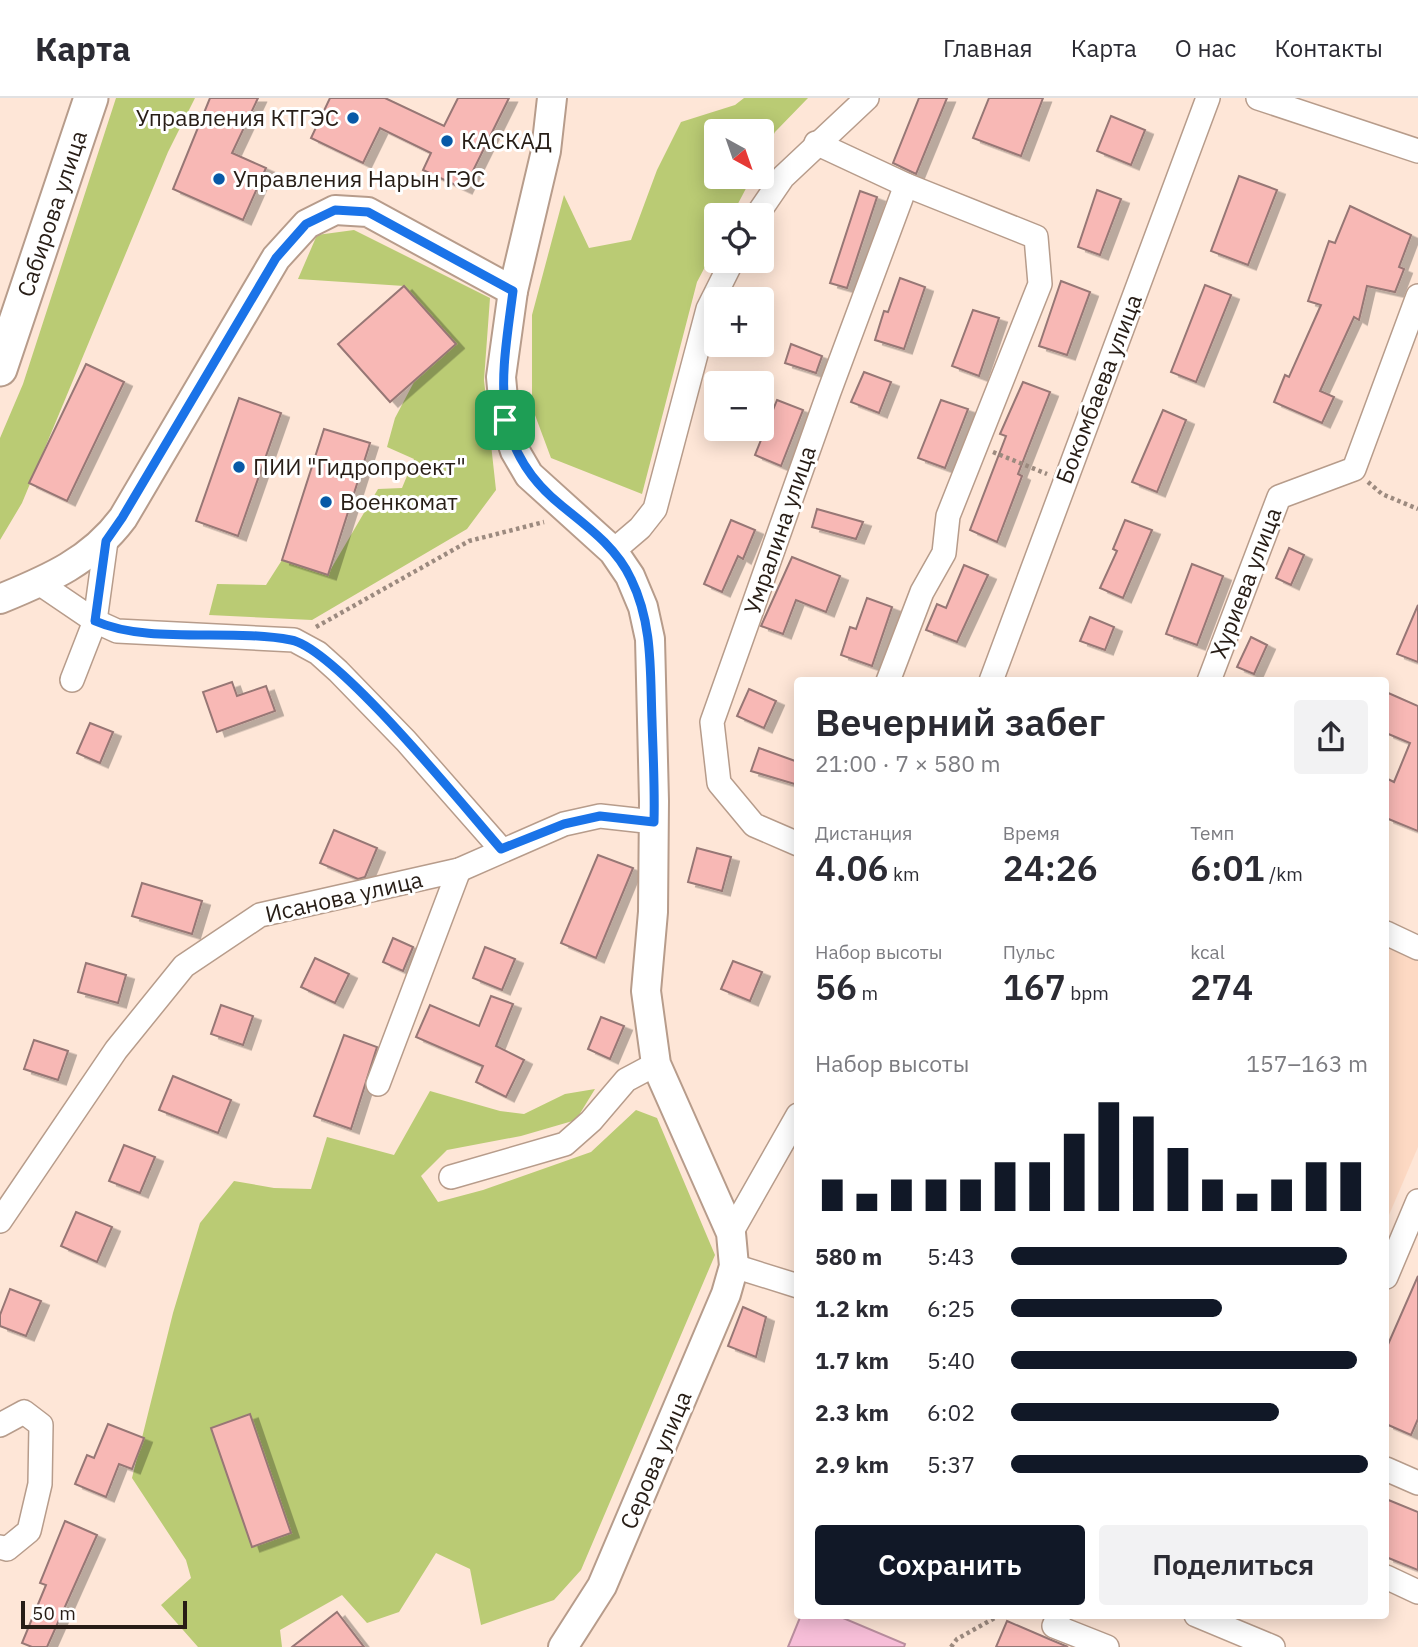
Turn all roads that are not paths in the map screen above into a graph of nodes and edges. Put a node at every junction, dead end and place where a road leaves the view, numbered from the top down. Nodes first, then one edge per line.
1 (91, 98) edge
2 (552, 98) edge
3 (867, 98) edge
4 (1208, 98) edge
5 (1258, 98) edge
6 (816, 143) junction
7 (1418, 152) edge
8 (906, 185) junction
9 (765, 203) edge
10 (726, 273) edge
11 (513, 291) junction
12 (1418, 296) edge
13 (0, 369) edge
14 (106, 541) junction
15 (613, 551) junction
16 (39, 583) junction
17 (0, 598) edge
18 (95, 621) junction
19 (890, 677) edge
20 (992, 677) edge
21 (1211, 677) edge
22 (72, 680) dead end
23 (654, 822) junction
24 (794, 842) edge
25 (501, 849) junction
26 (459, 870) junction
27 (1389, 934) edge
28 (1418, 947) edge
29 (656, 1064) junction
30 (378, 1084) dead end
31 (794, 1122) edge
32 (451, 1177) dead end
33 (1418, 1201) edge
34 (0, 1221) edge
35 (730, 1233) junction
36 (734, 1266) junction
37 (1389, 1270) edge
38 (794, 1285) edge
39 (0, 1425) edge
40 (1389, 1470) edge
41 (1415, 1475) edge
42 (0, 1547) edge
43 (1389, 1578) edge
44 (1418, 1592) edge
45 (1057, 1619) edge
46 (1206, 1619) edge
47 (563, 1647) edge
48 (1107, 1647) edge
49 (1273, 1647) edge

1 - 13 highway, Сабирова улица
2 - 11 main road, Серова улица
3 - 6 street
4 - 20 street, Бокомбаева улица
5 - 7 street
6 - 8 street
6 - 9 street
8 - 19 street
8 - 24 street, Умралина улица
10 - 15 street
11 - 14 main road
11 - 15 main road, Серова улица
12 - 21 street, Хуриева улица
14 - 16 main road
14 - 18 street
15 - 23 main road, Серова улица
16 - 17 main road
16 - 18 street
18 - 22 street
18 - 25 street
23 - 25 street, Исанова улица
23 - 29 main road, Серова улица
25 - 26 street, Исанова улица
26 - 30 street
26 - 34 street, Исанова улица
27 - 28 street
29 - 32 street
29 - 35 main road, Серова улица
31 - 35 street
33 - 37 street
35 - 36 main road, Серова улица
36 - 38 street
36 - 47 main road, Серова улица
39 - 42 street
40 - 41 street
43 - 44 street
45 - 48 street
46 - 49 street

